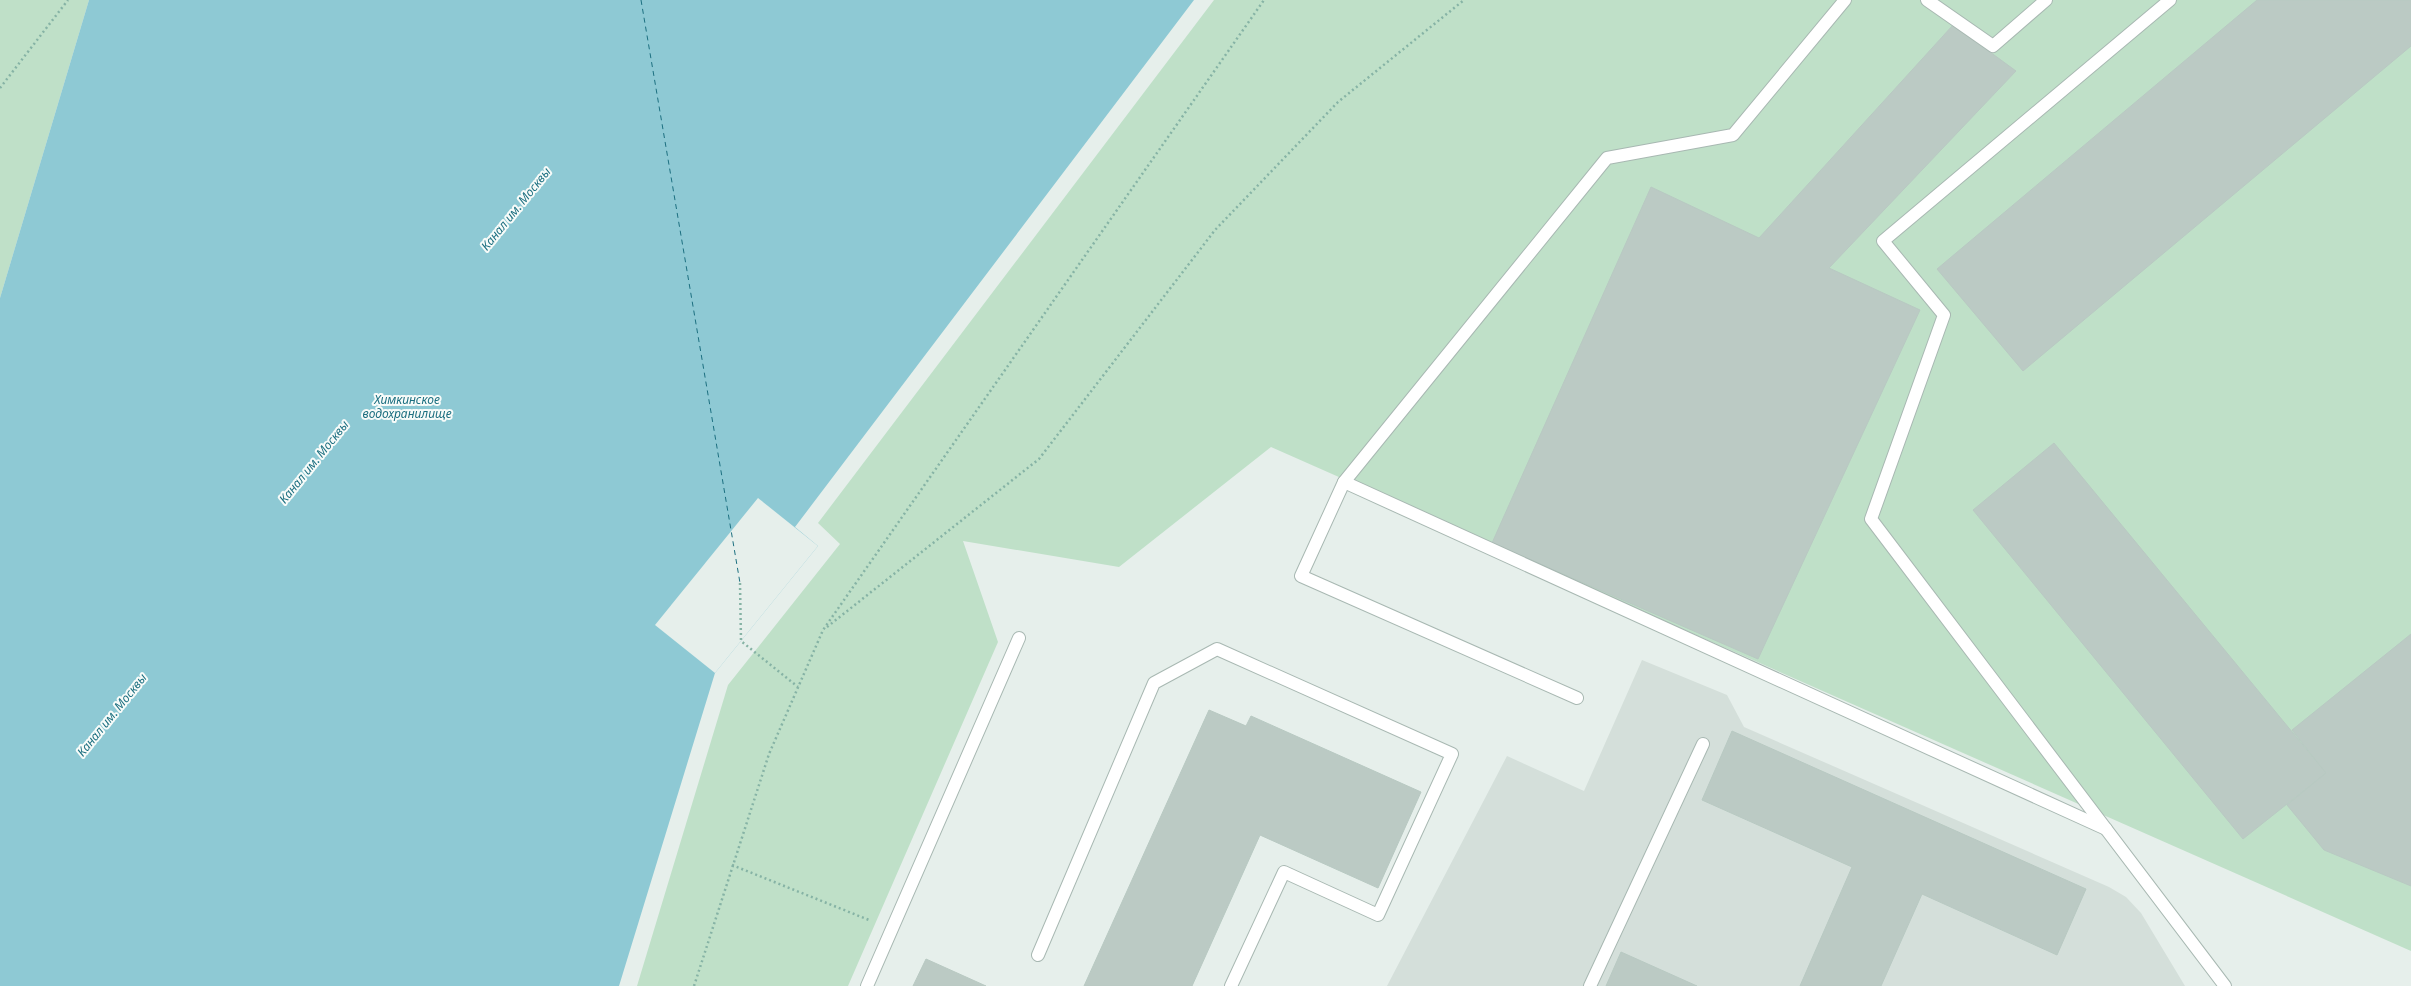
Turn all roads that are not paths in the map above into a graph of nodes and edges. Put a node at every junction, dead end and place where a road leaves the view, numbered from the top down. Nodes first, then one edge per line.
1 (1845, 0) edge
2 (1927, 0) edge
3 (2046, 0) edge
4 (2170, 0) edge
5 (1344, 482) junction
6 (1018, 638) dead end
7 (1577, 698) dead end
8 (1703, 744) dead end
9 (2106, 829) junction
10 (1038, 955) dead end
11 (867, 986) edge
12 (1231, 986) edge
13 (1590, 986) edge
14 (2226, 986) edge

1 - 5 lane
2 - 3 lane
4 - 9 lane
5 - 7 lane
5 - 9 lane
6 - 11 lane
8 - 13 lane
9 - 14 lane
10 - 12 lane

